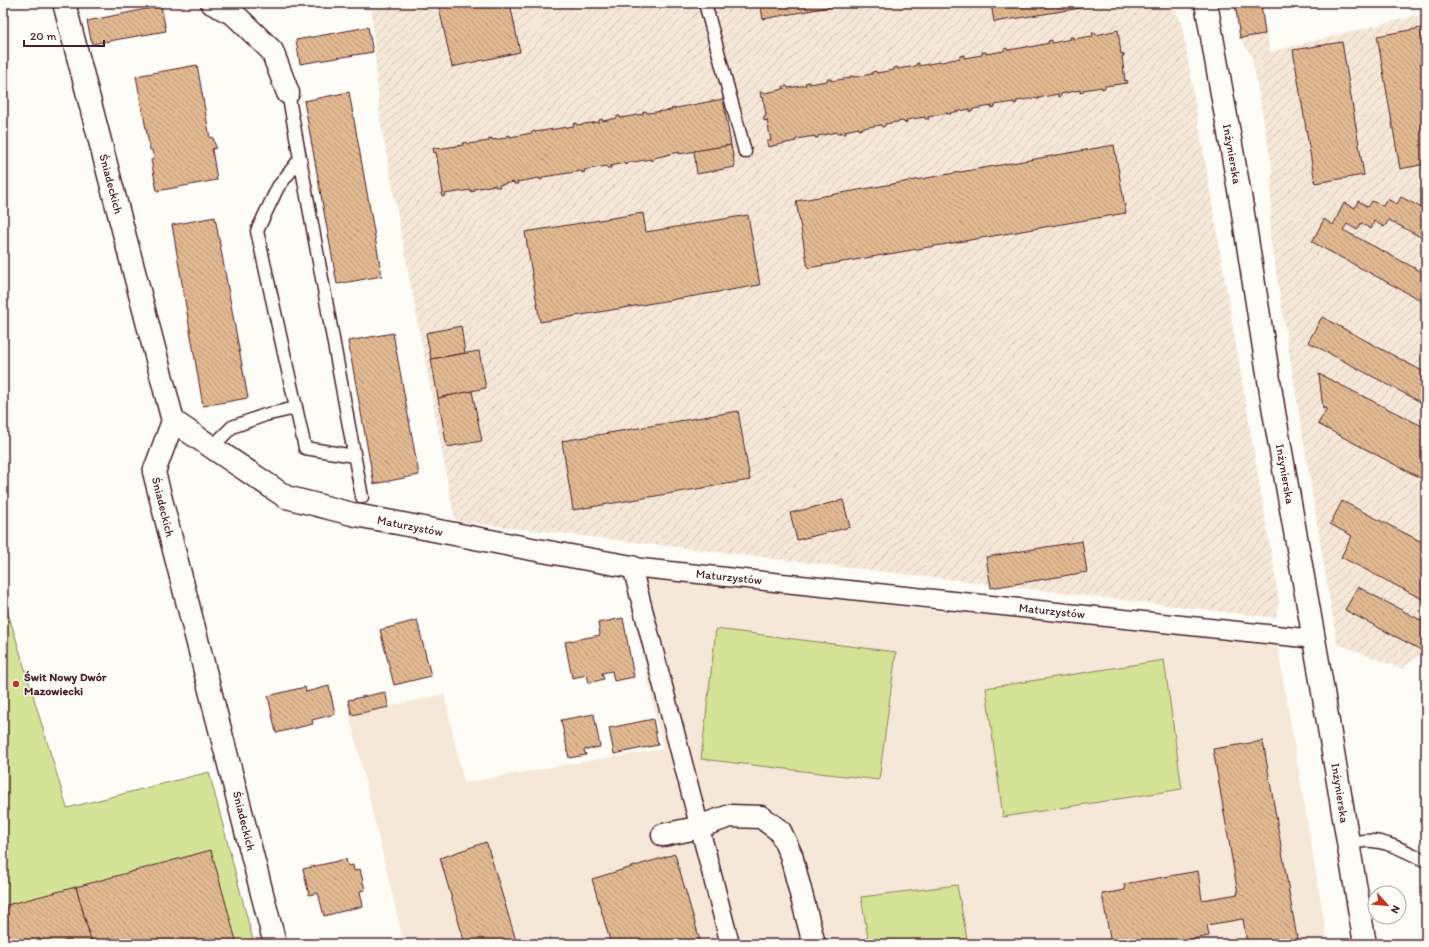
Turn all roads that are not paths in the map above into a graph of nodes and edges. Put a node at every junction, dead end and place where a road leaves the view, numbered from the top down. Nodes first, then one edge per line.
1 (64, 3) edge
2 (212, 3) edge
3 (705, 3) edge
4 (1206, 3) edge
5 (288, 93) joint
6 (745, 152) dead end
7 (300, 159) junction
8 (296, 408) junction
9 (173, 421) junction
10 (212, 447) junction
11 (354, 456) junction
12 (362, 497) dead end
13 (632, 567) junction
14 (1314, 639) junction
15 (699, 826) junction
16 (663, 835) dead end
17 (1348, 844) junction
18 (1426, 861) edge
19 (275, 944) edge
20 (730, 944) edge
21 (814, 944) edge
22 (1365, 944) edge

1 - 9 street, Śniadeckich
2 - 5 street
3 - 6 lane
4 - 14 street, Inżynierska
5 - 7 lane
7 - 8 lane
7 - 11 lane
8 - 10 lane
8 - 11 lane
9 - 10 street, Maturzystów
9 - 19 street, Śniadeckich
10 - 13 street, Maturzystów
11 - 12 lane
13 - 14 street, Maturzystów
13 - 15 street
14 - 17 street, Inżynierska
15 - 16 street
15 - 20 street
15 - 21 street
17 - 18 lane
17 - 22 street, Inżynierska

